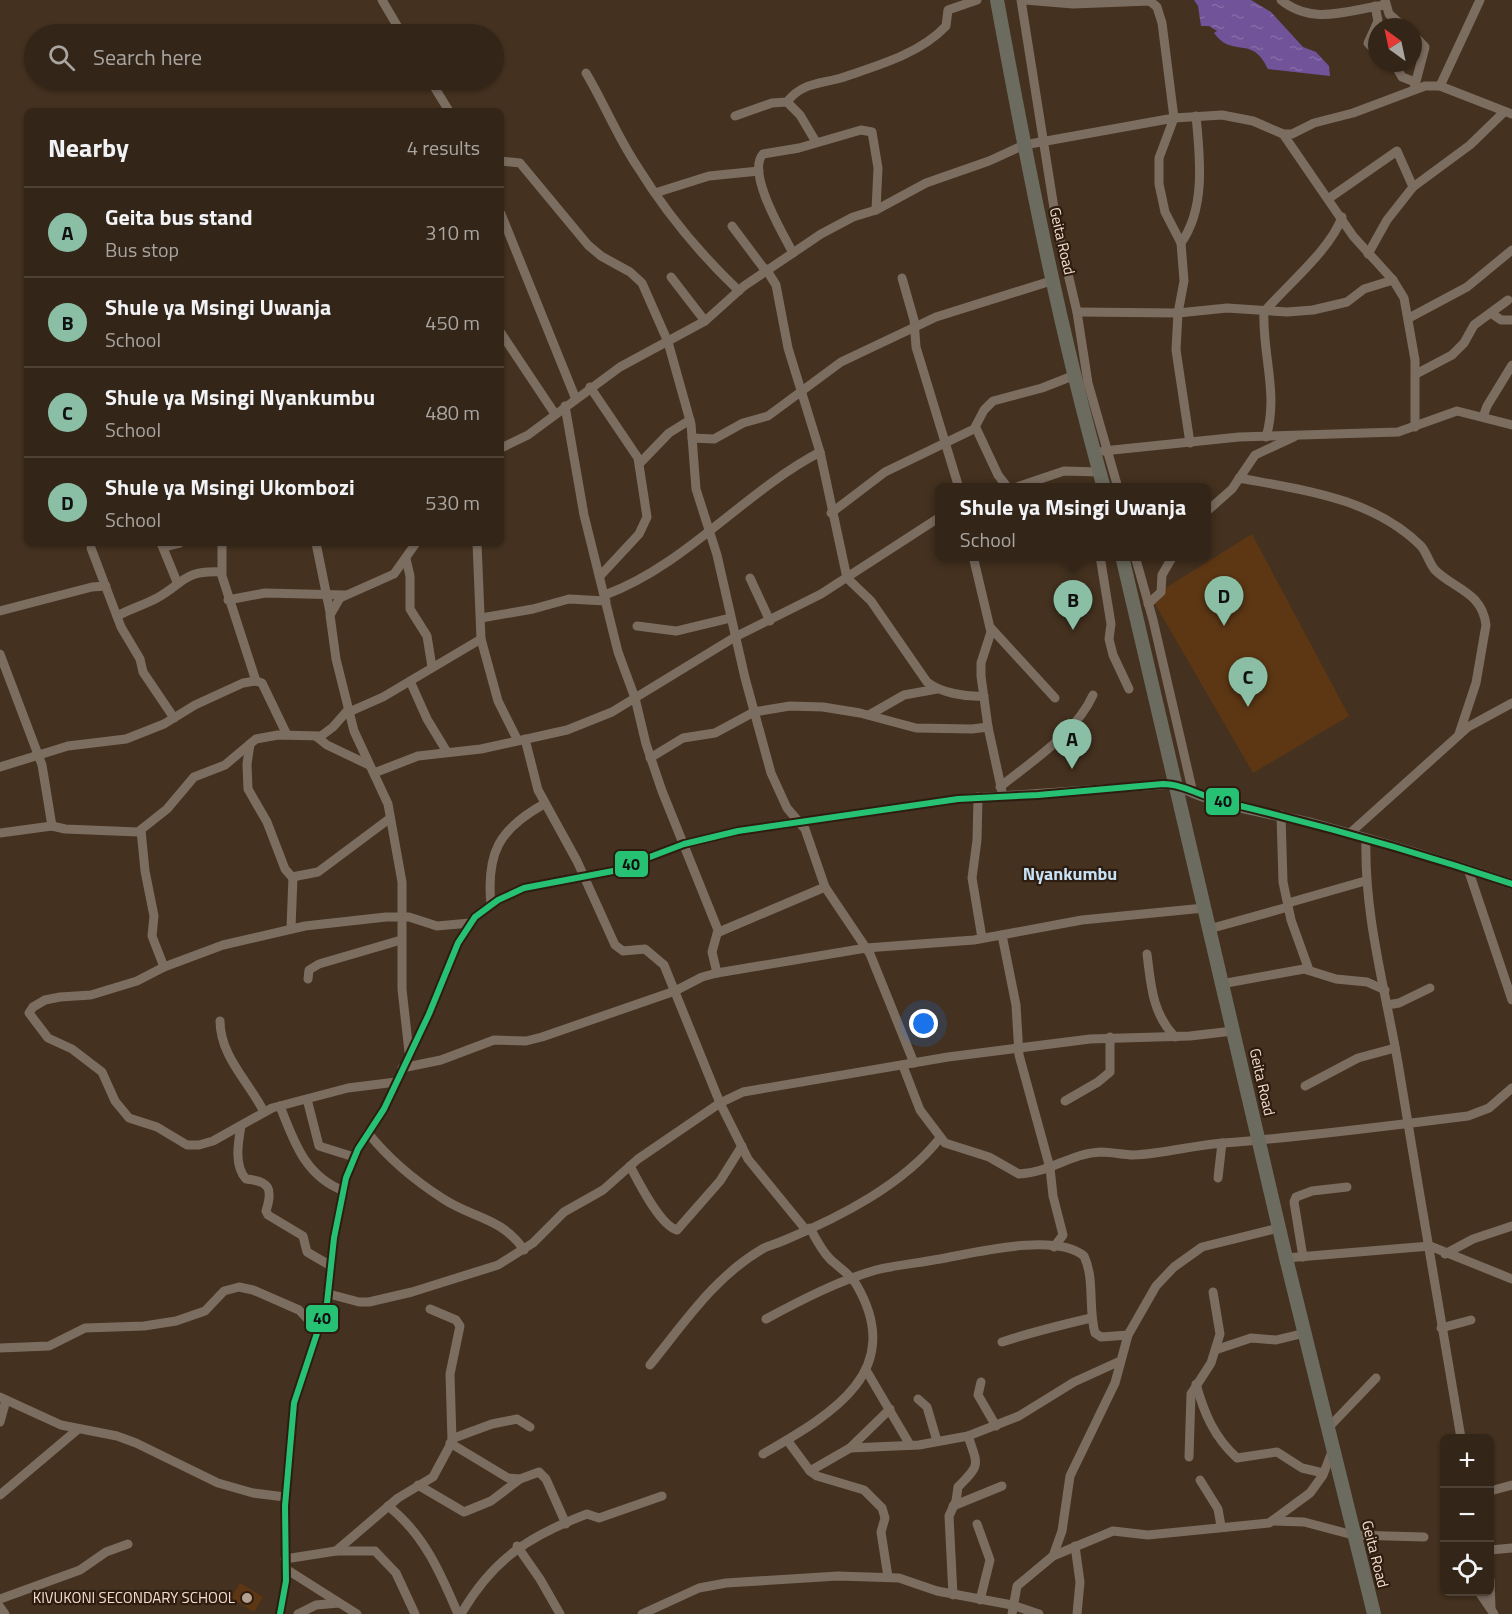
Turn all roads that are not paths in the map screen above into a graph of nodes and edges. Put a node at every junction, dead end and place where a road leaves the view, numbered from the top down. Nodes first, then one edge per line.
1 (381, 0) edge
2 (977, 0) edge
3 (997, 0) edge
4 (1021, 0) edge
5 (1025, 0) edge
6 (1281, 0) edge
7 (1480, 0) edge
8 (1156, 2) edge
9 (1381, 4) edge
10 (1394, 18) edge
11 (396, 24) edge
12 (1422, 44) edge
13 (1422, 58) edge
14 (1399, 72) edge
15 (1418, 72) edge
16 (586, 73) dead end
17 (1415, 85) junction
18 (1440, 86) junction
19 (436, 90) edge
20 (787, 102) junction
21 (447, 108) edge
22 (1508, 113) edge
23 (735, 116) dead end
24 (1196, 116) junction
25 (1174, 118) junction
26 (1283, 134) junction
27 (1042, 141) junction
28 (816, 142) junction
29 (1024, 145) junction
30 (504, 161) edge
31 (759, 171) junction
32 (1413, 188) junction
33 (656, 193) junction
34 (1328, 199) junction
35 (876, 210) junction
36 (1342, 217) junction
37 (504, 221) edge
38 (732, 226) dead end
39 (1181, 243) junction
40 (1512, 250) edge
41 (793, 253) junction
42 (1368, 254) junction
43 (765, 270) junction
44 (671, 277) dead end
45 (902, 278) dead end
46 (1054, 280) junction
47 (1393, 280) junction
48 (739, 291) junction
49 (1508, 300) dead end
50 (1077, 312) junction
51 (1264, 312) junction
52 (1178, 313) junction
53 (1491, 313) junction
54 (1409, 318) junction
55 (1512, 320) edge
56 (705, 321) junction
57 (915, 328) junction
58 (504, 338) edge
59 (668, 342) junction
60 (1512, 365) edge
61 (1416, 374) junction
62 (1075, 375) junction
63 (590, 387) junction
64 (801, 390) junction
65 (575, 398) junction
66 (565, 406) junction
67 (555, 414) junction
68 (1483, 417) junction
69 (690, 420) junction
70 (1512, 425) edge
71 (1415, 427) junction
72 (976, 428) junction
73 (1297, 435) junction
74 (1266, 436) junction
75 (692, 438) junction
76 (945, 442) junction
77 (1190, 442) junction
78 (504, 447) edge
79 (820, 452) junction
80 (1102, 452) junction
81 (640, 463) junction
82 (1100, 472) junction
83 (1239, 478) junction
84 (957, 483) edge
85 (1004, 483) edge
86 (1029, 483) edge
87 (1103, 483) edge
88 (1116, 483) edge
89 (1211, 508) edge
90 (831, 513) junction
91 (935, 521) edge
92 (709, 530) junction
93 (162, 546) edge
94 (222, 546) edge
95 (317, 546) edge
96 (414, 546) edge
97 (477, 546) edge
98 (91, 548) dead end
99 (406, 559) junction
100 (974, 561) edge
101 (1101, 561) edge
102 (1123, 561) edge
103 (1136, 561) edge
104 (1170, 561) edge
105 (221, 572) junction
106 (600, 576) junction
107 (750, 578) dead end
108 (847, 578) junction
109 (177, 582) junction
110 (106, 586) junction
111 (326, 594) junction
112 (345, 595) junction
113 (605, 598) junction
114 (228, 600) junction
115 (1148, 604) junction
116 (0, 611) edge
117 (330, 612) junction
118 (117, 616) junction
119 (481, 618) junction
120 (730, 618) junction
121 (771, 621) junction
122 (637, 626) dead end
123 (990, 627) junction
124 (735, 637) junction
125 (481, 639) junction
126 (0, 654) edge
127 (432, 667) junction
128 (256, 681) junction
129 (410, 681) junction
130 (937, 689) junction
131 (1129, 689) dead end
132 (1093, 695) dead end
133 (984, 696) junction
134 (635, 698) junction
135 (1055, 698) dead end
136 (1512, 703) edge
137 (348, 711) junction
138 (754, 712) junction
139 (869, 715) junction
140 (174, 718) junction
141 (988, 727) junction
142 (1459, 734) junction
143 (286, 735) junction
144 (316, 737) junction
145 (521, 739) junction
146 (250, 744) junction
147 (447, 752) junction
148 (38, 755) junction
149 (650, 758) junction
150 (0, 767) edge
151 (372, 769) junction
152 (1175, 784) junction
153 (1002, 791) junction
154 (1192, 793) junction
155 (978, 797) junction
156 (544, 804) junction
157 (1281, 815) junction
158 (389, 819) junction
159 (800, 823) junction
160 (52, 826) junction
161 (141, 830) junction
162 (0, 833) edge
163 (1349, 834) junction
164 (1366, 839) junction
165 (684, 844) junction
166 (1468, 869) junction
167 (293, 877) junction
168 (586, 878) junction
169 (1365, 882) junction
170 (1512, 884) edge
171 (825, 887) junction
172 (491, 905) junction
173 (1288, 905) junction
174 (1204, 908) junction
175 (401, 917) junction
176 (470, 923) junction
177 (291, 928) junction
178 (1209, 929) junction
179 (719, 932) junction
180 (1002, 935) junction
181 (982, 938) junction
182 (401, 940) junction
183 (867, 948) junction
184 (1147, 954) dead end
185 (164, 967) junction
186 (1309, 970) junction
187 (717, 973) junction
188 (308, 980) dead end
189 (1221, 984) junction
190 (1430, 988) dead end
191 (1385, 990) junction
192 (675, 991) junction
193 (1512, 1000) edge
194 (1388, 1005) junction
195 (220, 1021) dead end
196 (1233, 1031) junction
197 (1110, 1037) junction
198 (1175, 1037) junction
199 (1395, 1048) junction
200 (1018, 1049) junction
201 (409, 1052) junction
202 (914, 1063) junction
203 (903, 1066) junction
204 (402, 1068) junction
205 (396, 1082) junction
206 (1305, 1086) dead end
207 (1512, 1088) edge
208 (307, 1099) junction
209 (1065, 1101) dead end
210 (720, 1103) junction
211 (280, 1106) junction
212 (264, 1112) junction
213 (1408, 1123) junction
214 (241, 1126) junction
215 (368, 1133) junction
216 (940, 1138) junction
217 (1259, 1142) junction
218 (1222, 1143) junction
219 (742, 1146) junction
220 (354, 1157) junction
221 (630, 1166) junction
222 (1050, 1168) junction
223 (1218, 1178) dead end
224 (1347, 1187) dead end
225 (344, 1191) junction
226 (1512, 1226) edge
227 (1280, 1227) junction
228 (808, 1229) junction
229 (1430, 1246) junction
230 (1054, 1247) junction
231 (524, 1250) junction
232 (1445, 1254) junction
233 (1303, 1257) junction
234 (1286, 1258) junction
235 (331, 1266) junction
236 (1512, 1279) edge
237 (853, 1280) junction
238 (1213, 1292) dead end
239 (329, 1294) junction
240 (430, 1309) dead end
241 (1091, 1318) junction
242 (766, 1319) dead end
243 (1472, 1320) dead end
244 (1441, 1328) junction
245 (318, 1330) junction
246 (1305, 1333) junction
247 (1128, 1335) junction
248 (1002, 1342) dead end
249 (0, 1348) edge
250 (1218, 1349) junction
251 (1118, 1362) junction
252 (650, 1365) dead end
253 (866, 1370) junction
254 (1376, 1378) dead end
255 (981, 1382) dead end
256 (1196, 1384) junction
257 (3, 1399) edge
258 (918, 1399) dead end
259 (890, 1409) junction
260 (0, 1422) edge
261 (996, 1426) junction
262 (530, 1427) dead end
263 (1329, 1427) junction
264 (77, 1430) junction
265 (1460, 1434) edge
266 (968, 1436) junction
267 (787, 1440) junction
268 (451, 1441) junction
269 (937, 1441) junction
270 (910, 1445) junction
271 (1334, 1447) junction
272 (850, 1448) junction
273 (764, 1454) dead end
274 (1189, 1457) dead end
275 (810, 1471) junction
276 (1323, 1473) junction
277 (520, 1479) junction
278 (1200, 1480) dead end
279 (418, 1485) junction
280 (1512, 1485) edge
281 (1002, 1486) dead end
282 (1494, 1490) edge
283 (0, 1495) edge
284 (662, 1496) dead end
285 (285, 1497) junction
286 (388, 1506) junction
287 (953, 1506) junction
288 (1273, 1521) junction
289 (566, 1524) junction
290 (977, 1524) dead end
291 (1221, 1526) junction
292 (1353, 1535) junction
293 (1424, 1537) dead end
294 (128, 1544) dead end
295 (517, 1546) junction
296 (1075, 1546) junction
297 (1512, 1548) edge
298 (1494, 1550) edge
299 (336, 1551) junction
300 (1053, 1556) junction
301 (285, 1564) junction
302 (888, 1577) junction
303 (953, 1595) junction
304 (1482, 1596) edge
305 (1491, 1596) edge
306 (0, 1599) edge
307 (980, 1600) junction
308 (339, 1603) junction
309 (0, 1607) edge
310 (1012, 1610) edge
311 (1492, 1611) edge
312 (4, 1614) edge
313 (280, 1614) edge
314 (298, 1614) edge
315 (357, 1614) edge
316 (415, 1614) edge
317 (460, 1614) edge
318 (560, 1614) edge
319 (642, 1614) edge
320 (1039, 1614) edge
321 (1077, 1614) edge
322 (1374, 1614) edge

1 - 11 street
2 - 20 street
3 - 29 highway, Geita Road
4 - 27 street
5 - 8 street
6 - 9 street
7 - 18 street
8 - 25 street
9 - 10 street
12 - 13 street
14 - 17 street
15 - 17 street
16 - 33 street
17 - 18 street
17 - 26 street
18 - 22 street
19 - 21 street
20 - 23 street
20 - 28 street
22 - 32 street
24 - 25 street
24 - 26 street
24 - 39 street
25 - 27 street
25 - 39 street
26 - 34 street
27 - 29 street
27 - 50 street
28 - 31 street
28 - 35 street
29 - 35 street
29 - 46 highway, Geita Road
30 - 59 street
31 - 33 street
31 - 41 street
32 - 34 street
32 - 42 street
33 - 48 street
34 - 36 street
35 - 41 street
36 - 42 street
36 - 51 street
37 - 65 street
38 - 43 street
39 - 52 street
40 - 54 street
41 - 43 street
42 - 47 street
43 - 48 street
43 - 64 street
44 - 56 street
45 - 57 street
46 - 57 street
46 - 62 highway, Geita Road
47 - 51 street
47 - 54 street
48 - 56 street
49 - 53 street
50 - 52 street
50 - 80 street
51 - 52 street
51 - 74 street
52 - 77 street
53 - 55 street
53 - 61 street
54 - 61 street
56 - 59 street
57 - 64 street
57 - 76 street
58 - 67 street
59 - 63 street
59 - 69 street
60 - 68 street
61 - 71 street
62 - 72 street
62 - 80 highway, Geita Road
63 - 65 street
63 - 81 street
64 - 75 street
64 - 79 street
65 - 66 street
66 - 67 street
66 - 106 street
67 - 78 street
68 - 70 street
68 - 71 street
69 - 75 street
69 - 81 street
71 - 73 street
72 - 76 street
72 - 85 street
73 - 74 street
73 - 83 street
74 - 77 street
75 - 92 street
76 - 84 street
76 - 90 street
77 - 80 street
79 - 90 street
79 - 92 street
80 - 82 highway, Geita Road
80 - 88 street
81 - 106 street
82 - 86 street
82 - 87 highway, Geita Road
83 - 89 street
83 - 142 street
90 - 108 street
91 - 108 street
92 - 113 street
92 - 120 street
93 - 109 street
94 - 105 street
95 - 111 street
96 - 99 street
97 - 119 street
98 - 110 street
99 - 112 street
99 - 127 street
100 - 123 street
101 - 131 street
102 - 152 highway, Geita Road
103 - 115 street
104 - 115 street
105 - 109 street
105 - 114 street
106 - 113 street
107 - 121 street
108 - 121 street
108 - 130 street
109 - 118 street
110 - 116 street
110 - 118 street
111 - 112 street
111 - 114 street
111 - 117 street
112 - 117 street
113 - 119 street
113 - 134 street
114 - 128 street
115 - 154 street
117 - 137 street
118 - 140 street
119 - 125 street
120 - 122 street
120 - 124 street
121 - 124 street
123 - 133 street
123 - 135 street
124 - 134 street
124 - 138 street
125 - 127 street
125 - 145 street
126 - 148 street
127 - 129 street
128 - 140 street
128 - 143 street
129 - 137 street
129 - 147 street
130 - 133 street
130 - 139 street
132 - 153 street
133 - 141 street
134 - 145 street
134 - 149 street
136 - 142 street
137 - 144 street
137 - 151 street
138 - 139 street
138 - 149 street
138 - 159 street
139 - 141 street
140 - 148 street
141 - 153 street
142 - 163 street
143 - 144 street
143 - 146 street
144 - 151 street
145 - 147 street
145 - 156 street
146 - 161 street
146 - 167 street
147 - 151 street
148 - 150 street
148 - 160 street
149 - 165 street
151 - 158 street
152 - 153 street
152 - 154 main road
152 - 174 highway, Geita Road
153 - 155 street
154 - 157 main road
155 - 159 street
155 - 181 street
156 - 168 street
156 - 172 street
157 - 163 main road
157 - 173 street
158 - 167 street
158 - 175 street
159 - 165 street
159 - 171 street
160 - 161 street
160 - 162 street
161 - 185 street
163 - 164 main road
164 - 166 main road
164 - 169 street
165 - 168 street
165 - 179 street
166 - 170 main road
166 - 193 street
167 - 177 street
168 - 172 street
168 - 192 street
169 - 173 street
169 - 191 street
171 - 179 street
171 - 183 street
172 - 176 street
173 - 178 street
173 - 186 street
174 - 178 highway, Geita Road
174 - 180 street
175 - 176 street
175 - 177 street
175 - 182 street
176 - 201 street
177 - 185 street
178 - 189 highway, Geita Road
179 - 187 street
180 - 181 street
180 - 200 street
181 - 183 street
182 - 188 street
182 - 201 street
183 - 187 street
183 - 202 street
184 - 198 street
185 - 214 street
186 - 189 street
186 - 191 street
187 - 192 street
189 - 196 highway, Geita Road
190 - 194 street
191 - 194 street
192 - 204 street
192 - 210 street
194 - 199 street
195 - 212 street
196 - 198 street
196 - 217 highway, Geita Road
197 - 198 street
197 - 200 street
197 - 209 street
199 - 206 street
199 - 213 street
200 - 202 street
200 - 222 street
201 - 204 street
202 - 203 street
203 - 210 street
203 - 216 street
204 - 205 street
205 - 208 street
205 - 215 street
207 - 213 street
208 - 211 street
208 - 220 street
210 - 219 street
210 - 221 street
211 - 212 street
211 - 225 street
212 - 214 street
213 - 217 street
213 - 229 street
214 - 235 street
215 - 220 street
215 - 231 street
216 - 222 street
216 - 228 street
217 - 218 street
217 - 227 highway, Geita Road
218 - 222 street
218 - 223 street
219 - 221 street
219 - 228 street
220 - 225 street
221 - 231 street
222 - 230 street
224 - 233 street
225 - 235 street
226 - 232 street
227 - 234 highway, Geita Road
227 - 247 street
228 - 237 street
228 - 252 street
229 - 232 street
229 - 233 street
229 - 244 street
230 - 237 street
230 - 241 street
231 - 239 street
232 - 236 street
233 - 234 street
234 - 246 highway, Geita Road
235 - 239 street
237 - 242 street
237 - 253 street
238 - 250 street
239 - 245 street
240 - 268 street
241 - 247 street
241 - 248 street
243 - 244 street
244 - 265 street
245 - 249 street
245 - 285 street
246 - 250 street
246 - 263 highway, Geita Road
247 - 251 street
250 - 256 street
251 - 261 street
251 - 300 street
253 - 259 street
253 - 267 street
254 - 263 street
255 - 261 street
256 - 274 street
256 - 276 street
257 - 260 street
257 - 264 street
258 - 269 street
259 - 270 street
259 - 272 street
261 - 266 street
262 - 268 street
263 - 271 highway, Geita Road
264 - 283 street
264 - 285 street
266 - 269 street
266 - 287 street
267 - 273 street
267 - 275 street
268 - 277 street
268 - 279 street
269 - 270 street
270 - 272 street
271 - 276 street
271 - 292 highway, Geita Road
272 - 275 street
275 - 302 street
276 - 288 street
277 - 279 street
277 - 289 street
278 - 291 street
279 - 286 street
280 - 282 street
281 - 287 street
284 - 289 street
285 - 301 street
286 - 299 street
286 - 317 street
287 - 303 street
288 - 291 street
288 - 292 street
289 - 295 street
290 - 307 street
291 - 296 street
292 - 293 street
292 - 322 highway, Geita Road
294 - 306 street
295 - 317 street
295 - 318 street
296 - 300 street
296 - 321 street
297 - 298 street
299 - 301 street
299 - 316 street
300 - 310 street
301 - 308 street
301 - 313 street
302 - 303 street
302 - 319 street
303 - 307 street
304 - 311 street
305 - 311 street
307 - 310 street
308 - 314 street
308 - 315 street
309 - 312 street
310 - 320 street

